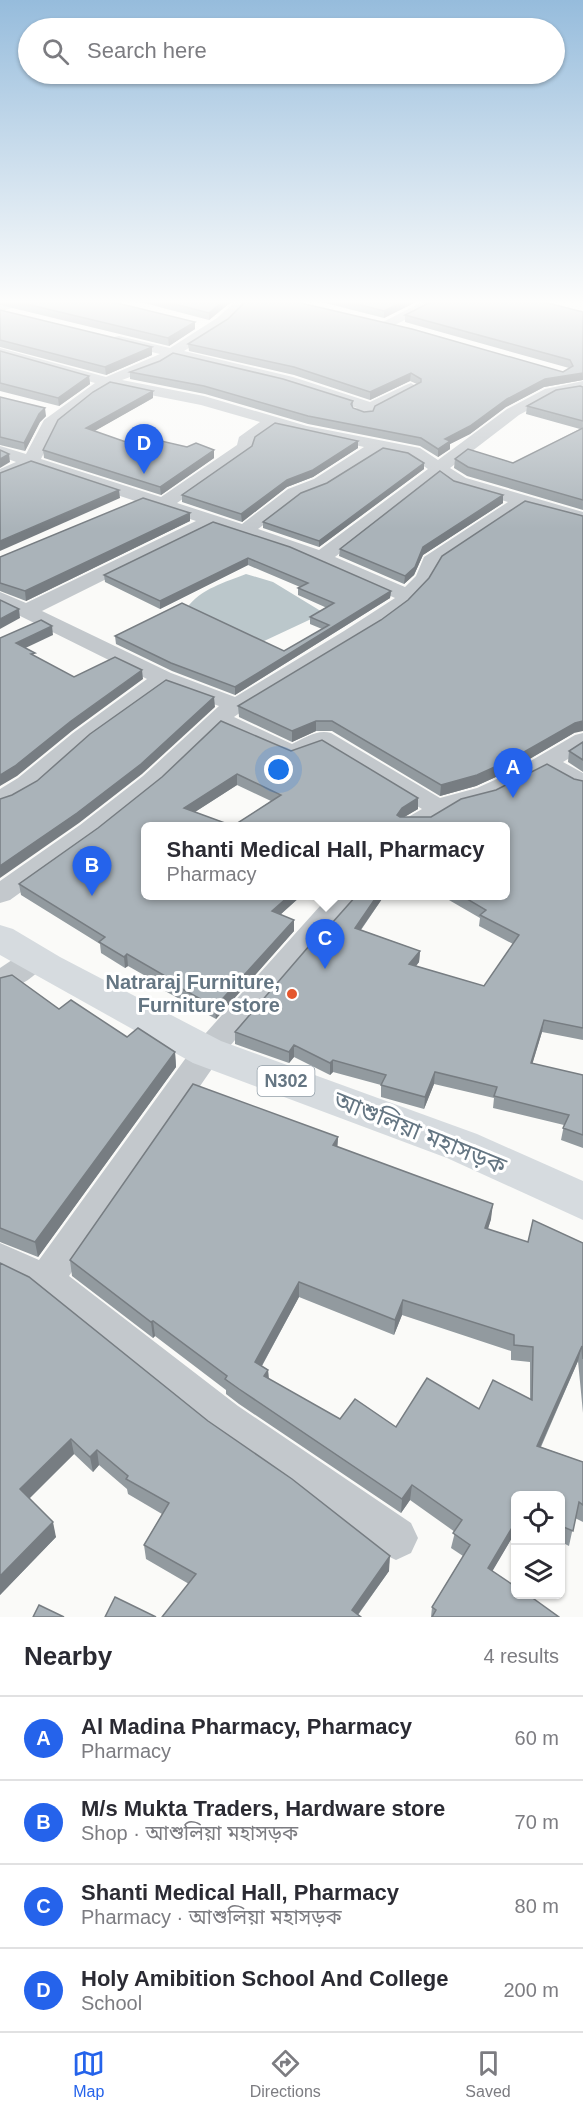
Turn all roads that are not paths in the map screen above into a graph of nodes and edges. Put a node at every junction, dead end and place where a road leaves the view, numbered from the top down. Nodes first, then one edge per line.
1 (91, 377) edge
2 (115, 377) edge
3 (277, 377) edge
4 (107, 382) junction
5 (583, 386) edge
6 (411, 388) edge
7 (550, 392) junction
8 (583, 401) edge
9 (371, 407) junction
10 (41, 408) edge
11 (62, 414) junction
12 (271, 422) junction
13 (345, 438) junction
14 (379, 445) junction
15 (0, 451) edge
16 (31, 461) junction
17 (438, 467) junction
18 (0, 475) edge
19 (141, 498) junction
20 (522, 500) junction
21 (162, 505) junction
22 (120, 507) edge
23 (583, 518) edge
24 (212, 520) junction
25 (245, 531) junction
26 (321, 558) junction
27 (408, 596) junction
28 (0, 598) edge
29 (29, 619) junction
30 (163, 678) junction
31 (227, 712) junction
32 (583, 740) edge
33 (546, 762) junction
34 (583, 783) edge
35 (0, 800) edge
36 (439, 808) junction
37 (418, 822) edge
38 (0, 894) edge
39 (340, 900) edge
40 (0, 938) edge
41 (34, 959) junction
42 (0, 983) edge
43 (207, 1052) junction
44 (583, 1201) edge
45 (0, 1259) edge
46 (46, 1280) junction
47 (396, 1538) dead end

1 - 4 street
2 - 4 street
3 - 9 street
4 - 11 street
4 - 12 street
5 - 7 street
6 - 9 street
7 - 8 street
7 - 17 street
9 - 13 street
10 - 11 street
11 - 16 street
12 - 13 street
12 - 21 street
13 - 14 street
14 - 17 street
14 - 25 street
15 - 16 street
16 - 18 street
16 - 19 street
17 - 20 street
17 - 26 street
19 - 21 street
19 - 22 street
20 - 23 street
20 - 27 street
21 - 24 street
24 - 25 street
24 - 29 street
25 - 26 street
26 - 27 street
27 - 31 street
28 - 29 street
29 - 30 street
30 - 31 street
30 - 35 street
31 - 36 street
31 - 38 street
32 - 33 street
33 - 34 street
33 - 36 street
36 - 37 street
39 - 43 street
40 - 41 highway, আশুলিয়া মহাসড়ক / N302
41 - 42 street
41 - 43 highway, আশুলিয়া মহাসড়ক / N302
43 - 44 highway, আশুলিয়া মহাসড়ক / N302
43 - 46 street
45 - 46 street
46 - 47 street

